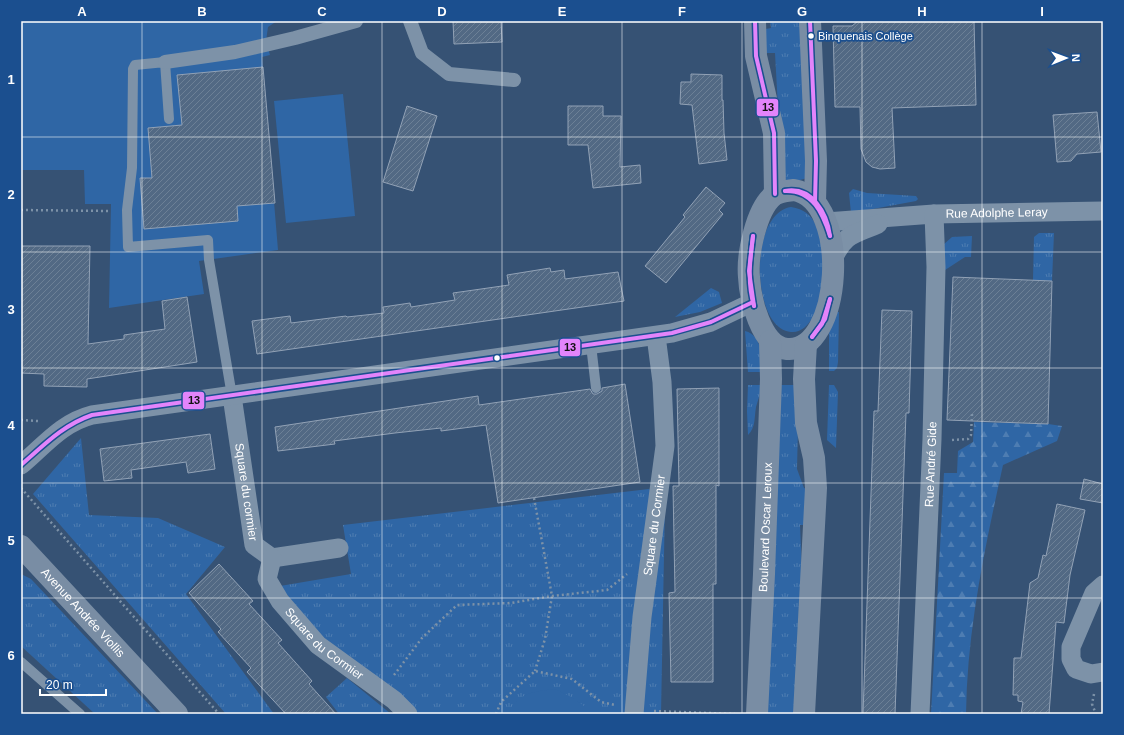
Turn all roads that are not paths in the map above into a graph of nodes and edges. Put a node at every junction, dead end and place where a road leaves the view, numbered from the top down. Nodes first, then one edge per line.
1 (356, 21) edge
2 (410, 21) edge
3 (755, 21) edge
4 (810, 21) edge
5 (165, 62) junction
6 (514, 80) dead end
7 (169, 119) dead end
8 (775, 194) junction
9 (815, 202) junction
10 (1103, 211) edge
11 (934, 214) junction
12 (890, 218) junction
13 (826, 222) junction
14 (833, 259) junction
15 (753, 302) junction
16 (656, 336) junction
17 (770, 341) junction
18 (806, 344) junction
19 (590, 345) junction
20 (596, 388) dead end
21 (232, 396) junction
22 (21, 465) edge
23 (21, 546) edge
24 (339, 548) dead end
25 (272, 558) junction
26 (1103, 585) edge
27 (21, 662) edge
28 (1103, 672) edge
29 (634, 712) edge
30 (80, 714) edge
31 (177, 714) edge
32 (408, 714) edge
33 (757, 714) edge
34 (804, 714) edge
35 (920, 714) edge

1 - 5 street
2 - 6 street
3 - 8 main road
4 - 9 main road
5 - 7 lane
5 - 21 lane
8 - 9 main road
8 - 15 main road
9 - 13 main road
10 - 11 street, Rue Adolphe Leray
11 - 12 street, Rue Adolphe Leray
11 - 35 street, Rue André Gide
12 - 13 street, Rue Adolphe Leray
12 - 14 street, Rue Adolphe Leray
13 - 14 main road
14 - 18 main road
15 - 16 street
15 - 17 main road
16 - 19 street
16 - 29 street, Square du Cormier
17 - 18 main road
17 - 33 main road, Boulevard Oscar Leroux
18 - 34 main road
19 - 20 lane
19 - 21 street
21 - 22 street
21 - 25 street, Square du cormier
23 - 31 main road, Avenue Andrée Viollis
24 - 25 street
25 - 32 street, Square du Cormier
26 - 28 street
27 - 30 lane

